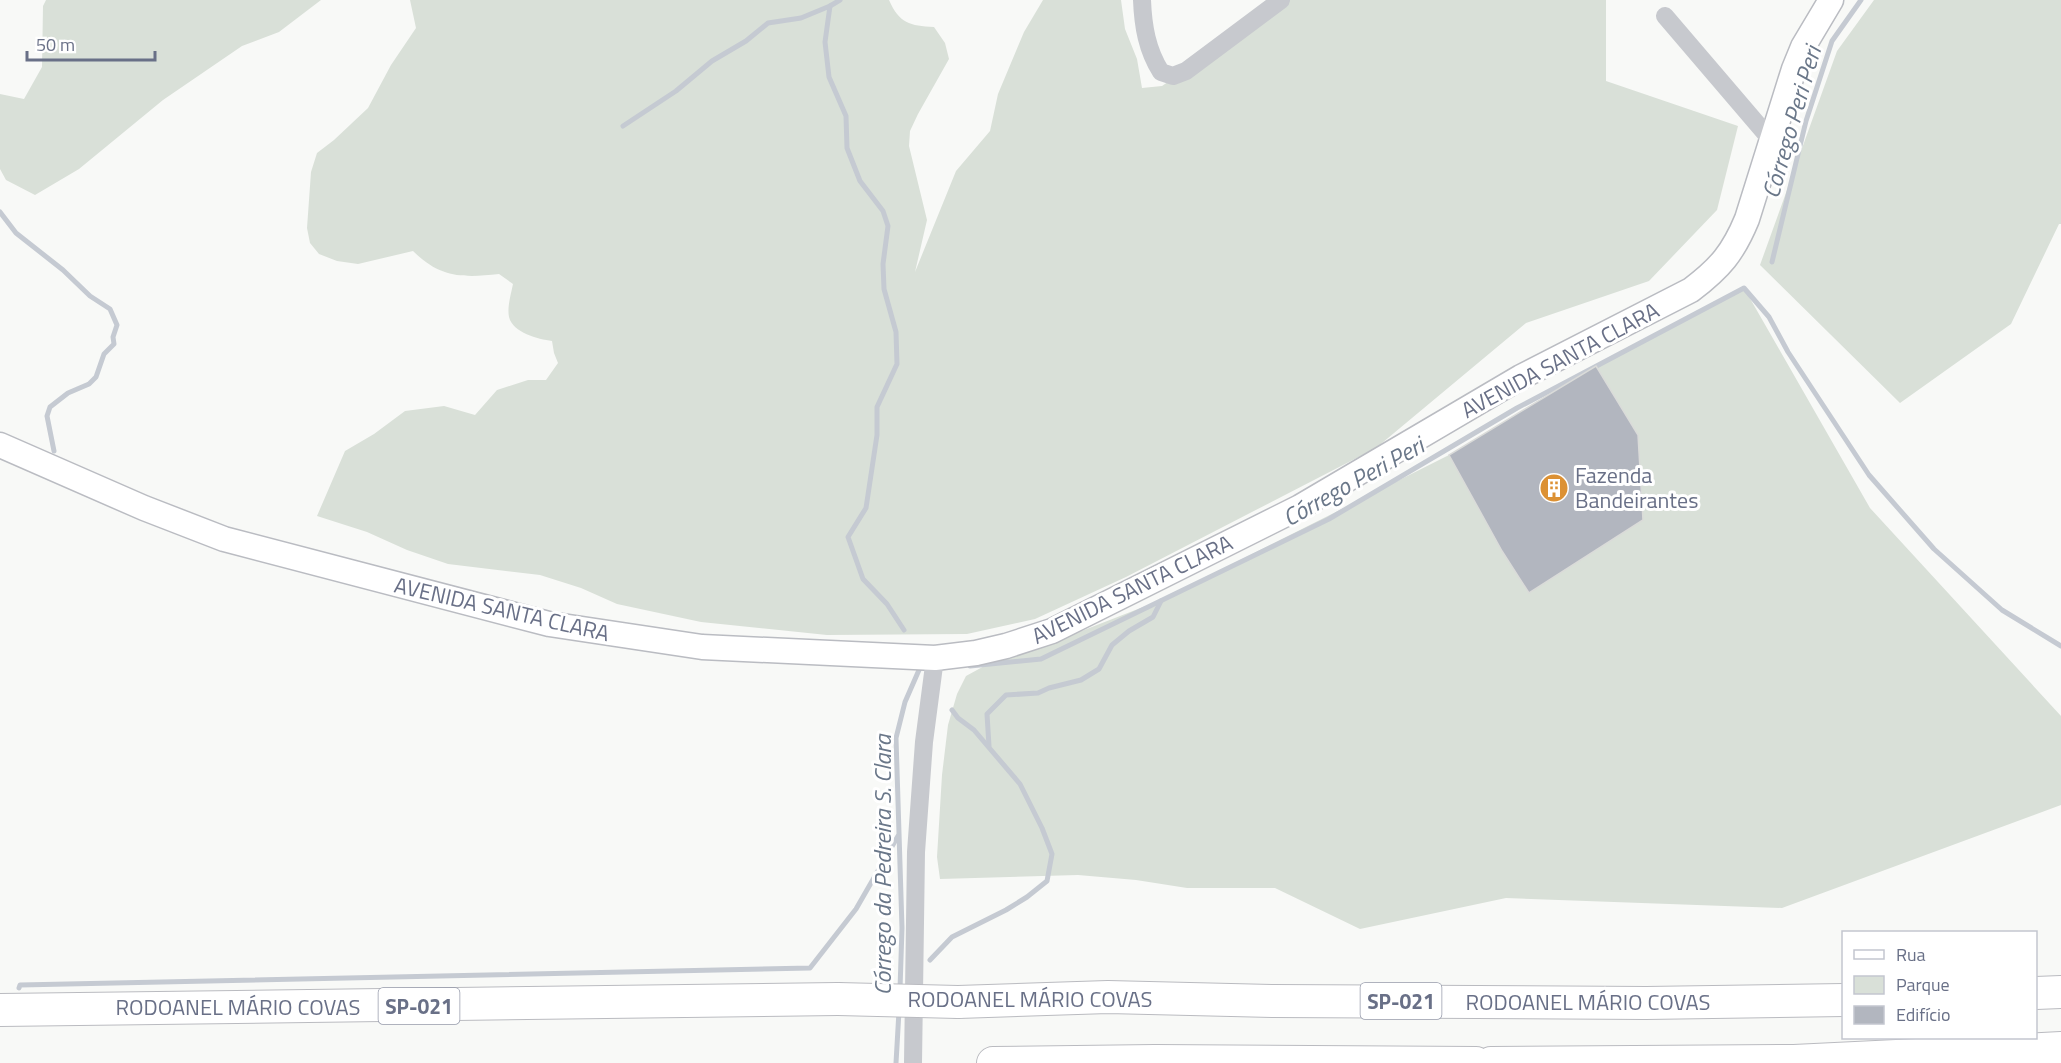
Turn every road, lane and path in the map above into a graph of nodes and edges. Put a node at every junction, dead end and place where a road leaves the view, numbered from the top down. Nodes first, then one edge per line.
1 (1143, 0) edge
2 (1281, 0) edge
3 (1831, 0) edge
4 (1665, 16) dead end
5 (1771, 140) junction
6 (0, 446) edge
7 (934, 658) junction
8 (2061, 992) edge
9 (2037, 993) edge
10 (1842, 1000) edge
11 (0, 1011) edge
12 (2061, 1048) edge
13 (913, 1063) edge
14 (993, 1063) edge
15 (1476, 1063) edge
16 (1491, 1063) edge

1 - 2 street
3 - 5 street, AVENIDA SANTA CLARA
4 - 5 street
5 - 7 street, AVENIDA SANTA CLARA
6 - 7 street, AVENIDA SANTA CLARA
7 - 13 street
8 - 9 highway
10 - 11 highway, RODOANEL MÁRIO COVAS / SP-021, bridge
12 - 16 highway
14 - 15 highway

